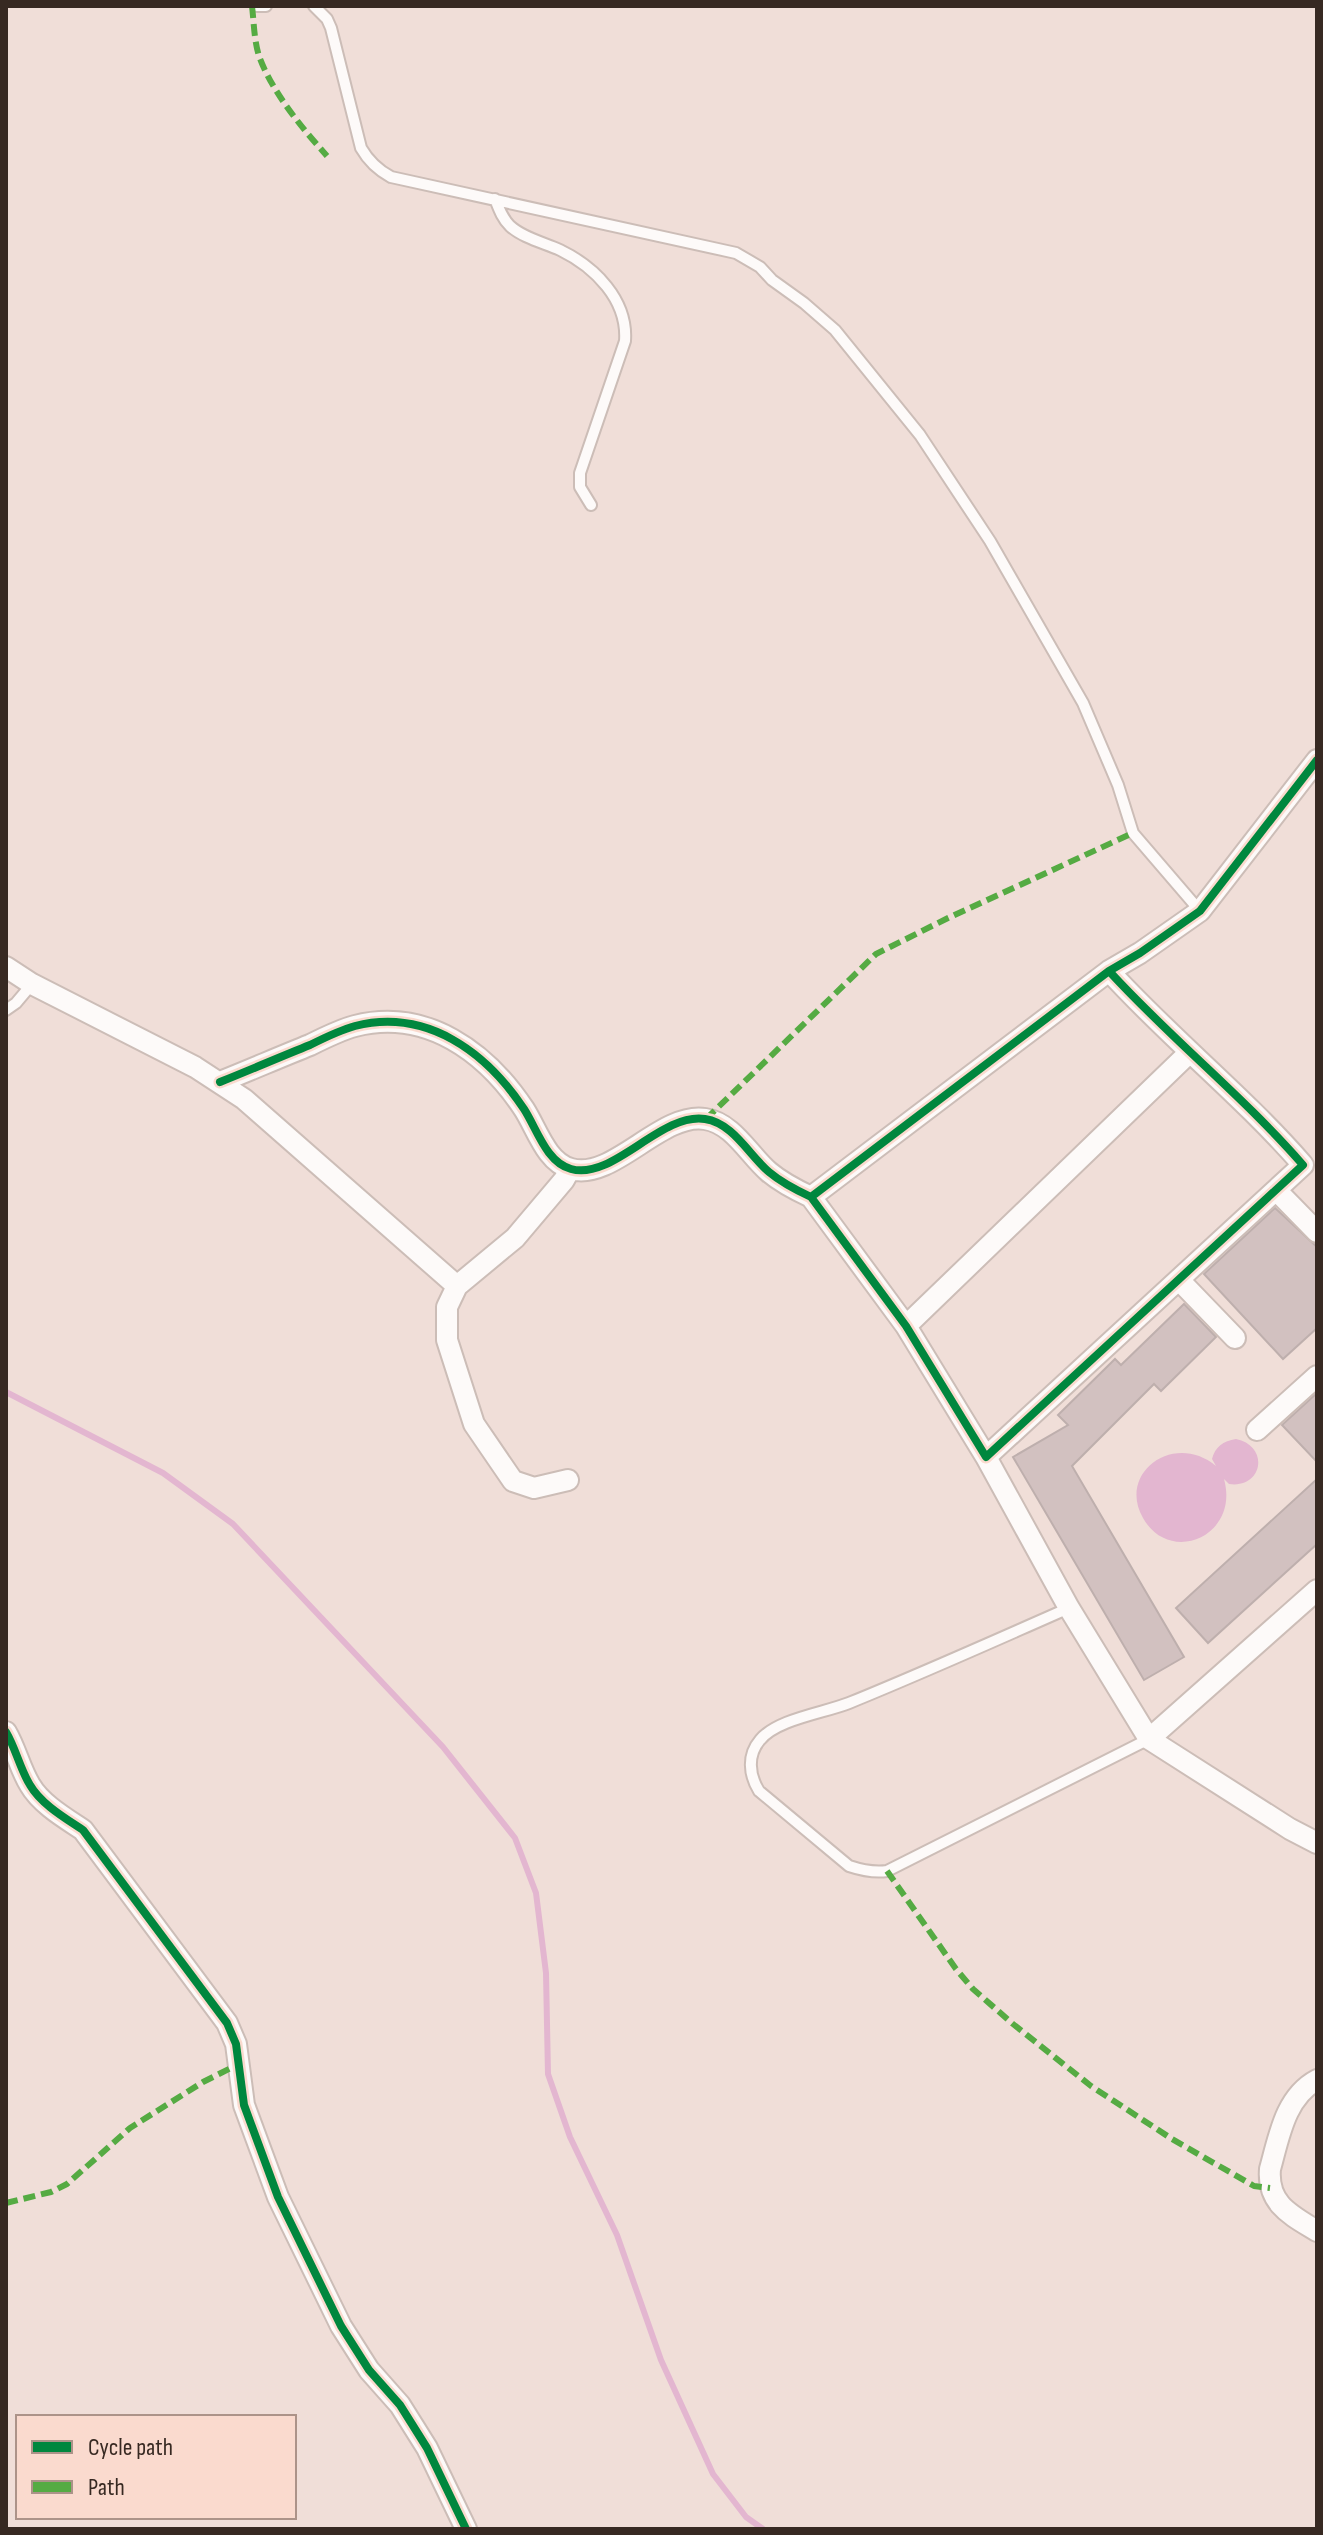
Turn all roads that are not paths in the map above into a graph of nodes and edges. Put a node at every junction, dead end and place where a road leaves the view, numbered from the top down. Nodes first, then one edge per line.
1 (257, 6) edge
2 (266, 6) edge
3 (314, 6) edge
4 (495, 199) junction
5 (591, 505) dead end
6 (1317, 760) edge
7 (1200, 911) junction
8 (6, 967) edge
9 (1109, 971) junction
10 (32, 984) junction
11 (6, 1010) edge
12 (1190, 1052) junction
13 (220, 1082) junction
14 (1310, 1160) edge
15 (570, 1169) junction
16 (1276, 1190) junction
17 (811, 1197) junction
18 (1317, 1232) edge
19 (1180, 1281) junction
20 (457, 1286) junction
21 (906, 1326) junction
22 (1235, 1338) dead end
23 (1317, 1376) edge
24 (1257, 1430) dead end
25 (986, 1457) junction
26 (568, 1480) dead end
27 (1317, 1590) edge
28 (1069, 1608) junction
29 (6, 1732) edge
30 (1149, 1739) junction
31 (1317, 1843) edge
32 (1317, 2080) edge
33 (1317, 2231) edge
34 (466, 2529) edge

1 - 2 lane
3 - 4 lane
4 - 5 lane
4 - 7 lane
6 - 7 street
7 - 9 street
8 - 10 street
9 - 12 street
9 - 17 street
10 - 11 lane
10 - 13 street
12 - 14 street
12 - 21 street
13 - 15 street
13 - 20 street
14 - 16 street
15 - 17 street
15 - 20 street
16 - 18 street
16 - 19 street
17 - 21 street
19 - 22 street
19 - 25 street
20 - 26 street
21 - 25 street
23 - 24 street
25 - 28 street
27 - 30 street
28 - 30 street
28 - 30 lane
29 - 34 street
30 - 31 street
32 - 33 street

